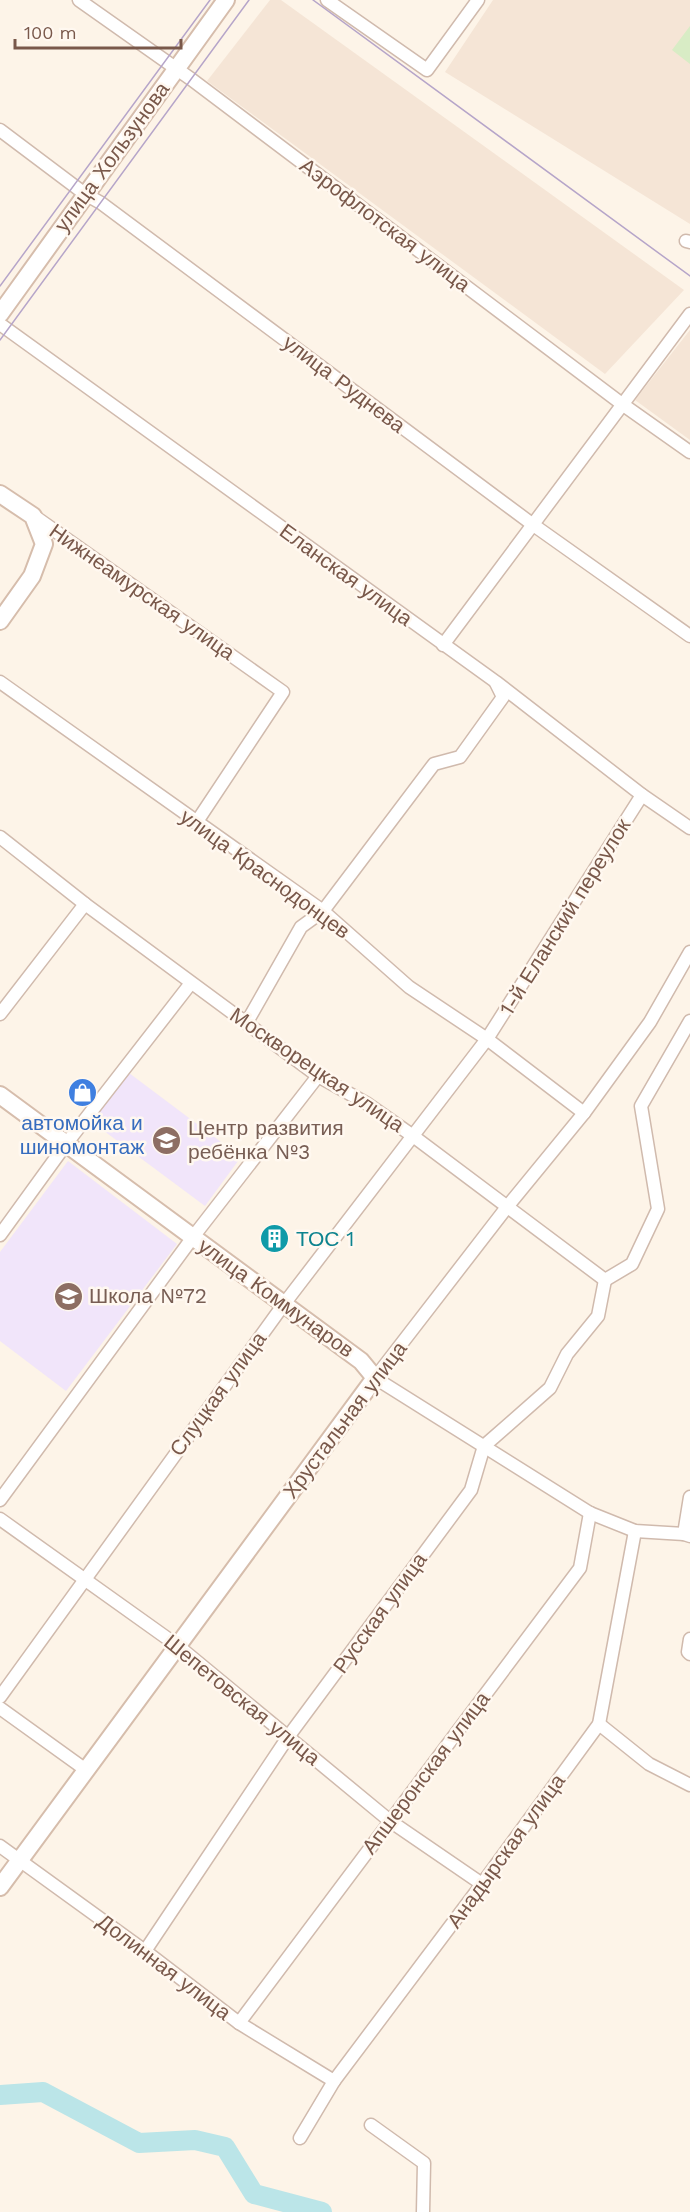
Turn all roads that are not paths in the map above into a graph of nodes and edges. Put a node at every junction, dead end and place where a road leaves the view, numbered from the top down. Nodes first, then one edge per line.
1 (79, 0) edge
2 (226, 0) edge
3 (327, 0) edge
4 (478, 0) edge
5 (175, 69) junction
6 (0, 130) edge
7 (85, 194) junction
8 (0, 314) edge
9 (690, 314) edge
10 (0, 324) edge
11 (622, 404) junction
12 (690, 452) edge
13 (0, 494) edge
14 (33, 516) junction
15 (532, 524) junction
16 (0, 621) edge
17 (690, 636) edge
18 (443, 645) junction
19 (0, 682) edge
20 (496, 682) junction
21 (642, 795) junction
22 (196, 823) junction
23 (690, 828) edge
24 (0, 837) edge
25 (85, 904) junction
26 (323, 911) junction
27 (689, 956) edge
28 (191, 983) junction
29 (0, 1014) edge
30 (690, 1021) edge
31 (247, 1022) junction
32 (487, 1040) junction
33 (318, 1076) junction
34 (0, 1095) edge
35 (584, 1113) junction
36 (413, 1136) junction
37 (66, 1144) junction
38 (507, 1207) junction
39 (0, 1235) edge
40 (193, 1237) junction
41 (604, 1280) junction
42 (284, 1304) junction
43 (375, 1378) junction
44 (484, 1446) junction
45 (690, 1497) edge
46 (0, 1500) edge
47 (590, 1513) junction
48 (0, 1519) edge
49 (635, 1531) junction
50 (687, 1535) edge
51 (84, 1578) junction
52 (690, 1639) edge
53 (178, 1646) junction
54 (690, 1654) edge
55 (0, 1697) edge
56 (0, 1708) edge
57 (599, 1724) junction
58 (288, 1737) junction
59 (86, 1770) junction
60 (690, 1785) edge
61 (390, 1821) junction
62 (0, 1846) edge
63 (20, 1860) junction
64 (482, 1884) junction
65 (0, 1887) edge
66 (145, 1951) junction
67 (239, 2023) junction
68 (334, 2081) junction
69 (371, 2125) dead end
70 (300, 2138) dead end
71 (423, 2212) edge

1 - 5 street, Аэрофлотская улица
2 - 5 street, улица Хользунова
3 - 4 street
5 - 7 street, улица Хользунова
5 - 11 street, Аэрофлотская улица
6 - 7 street, улица Руднева
7 - 8 street, улица Хользунова
7 - 15 street, улица Руднева
9 - 11 street
10 - 18 street, Еланская улица
11 - 12 street, Аэрофлотская улица
11 - 15 street
13 - 14 street, Нижнеамурская улица
14 - 16 street
14 - 22 street, Нижнеамурская улица
15 - 17 street, улица Руднева
15 - 18 street
18 - 20 street, Еланская улица
19 - 22 street, улица Краснодонцев
20 - 21 street, Еланская улица
20 - 26 street
21 - 23 street, Еланская улица
21 - 32 street, 1-й Еланский переулок
22 - 26 street, улица Краснодонцев
24 - 25 street, Москворецкая улица
25 - 28 street, Москворецкая улица
25 - 29 street
26 - 31 street
26 - 32 street, улица Краснодонцев
27 - 35 street, Хрустальная улица
28 - 31 street, Москворецкая улица
28 - 37 street
30 - 41 street
31 - 33 street, Москворецкая улица
32 - 35 street, улица Краснодонцев
32 - 36 street, Слуцкая улица
33 - 36 street, Москворецкая улица
33 - 40 street
34 - 37 street, улица Коммунаров
35 - 38 street, Хрустальная улица
36 - 38 street, Москворецкая улица
36 - 42 street, Слуцкая улица
37 - 39 street
37 - 40 street, улица Коммунаров
38 - 41 street, Москворецкая улица
38 - 43 street, Хрустальная улица
40 - 42 street, улица Коммунаров
40 - 46 street
41 - 44 street
42 - 43 street, улица Коммунаров
42 - 51 street, Слуцкая улица
43 - 44 street, улица Коммунаров
43 - 53 street, Хрустальная улица
44 - 47 street, улица Коммунаров
44 - 58 street, Русская улица
45 - 50 street
47 - 49 street, улица Коммунаров
47 - 61 street, Апшеронская улица
48 - 51 street, Шепетовская улица
49 - 50 street, улица Коммунаров
49 - 57 street, Анадырская улица
51 - 53 street, Шепетовская улица
51 - 55 street, Слуцкая улица
52 - 54 street
53 - 58 street, Шепетовская улица
53 - 59 street, Хрустальная улица
56 - 59 street
57 - 60 street
57 - 64 street, Анадырская улица
58 - 61 street, Шепетовская улица
58 - 66 street, Русская улица
59 - 63 street, Хрустальная улица
61 - 64 street, Шепетовская улица
61 - 67 street, Апшеронская улица
62 - 63 street, Долинная улица
63 - 65 street, Хрустальная улица
63 - 66 street, Долинная улица
64 - 68 street, Анадырская улица
66 - 67 street, Долинная улица
67 - 68 street, Долинная улица
68 - 70 street, Анадырская улица
69 - 71 street

